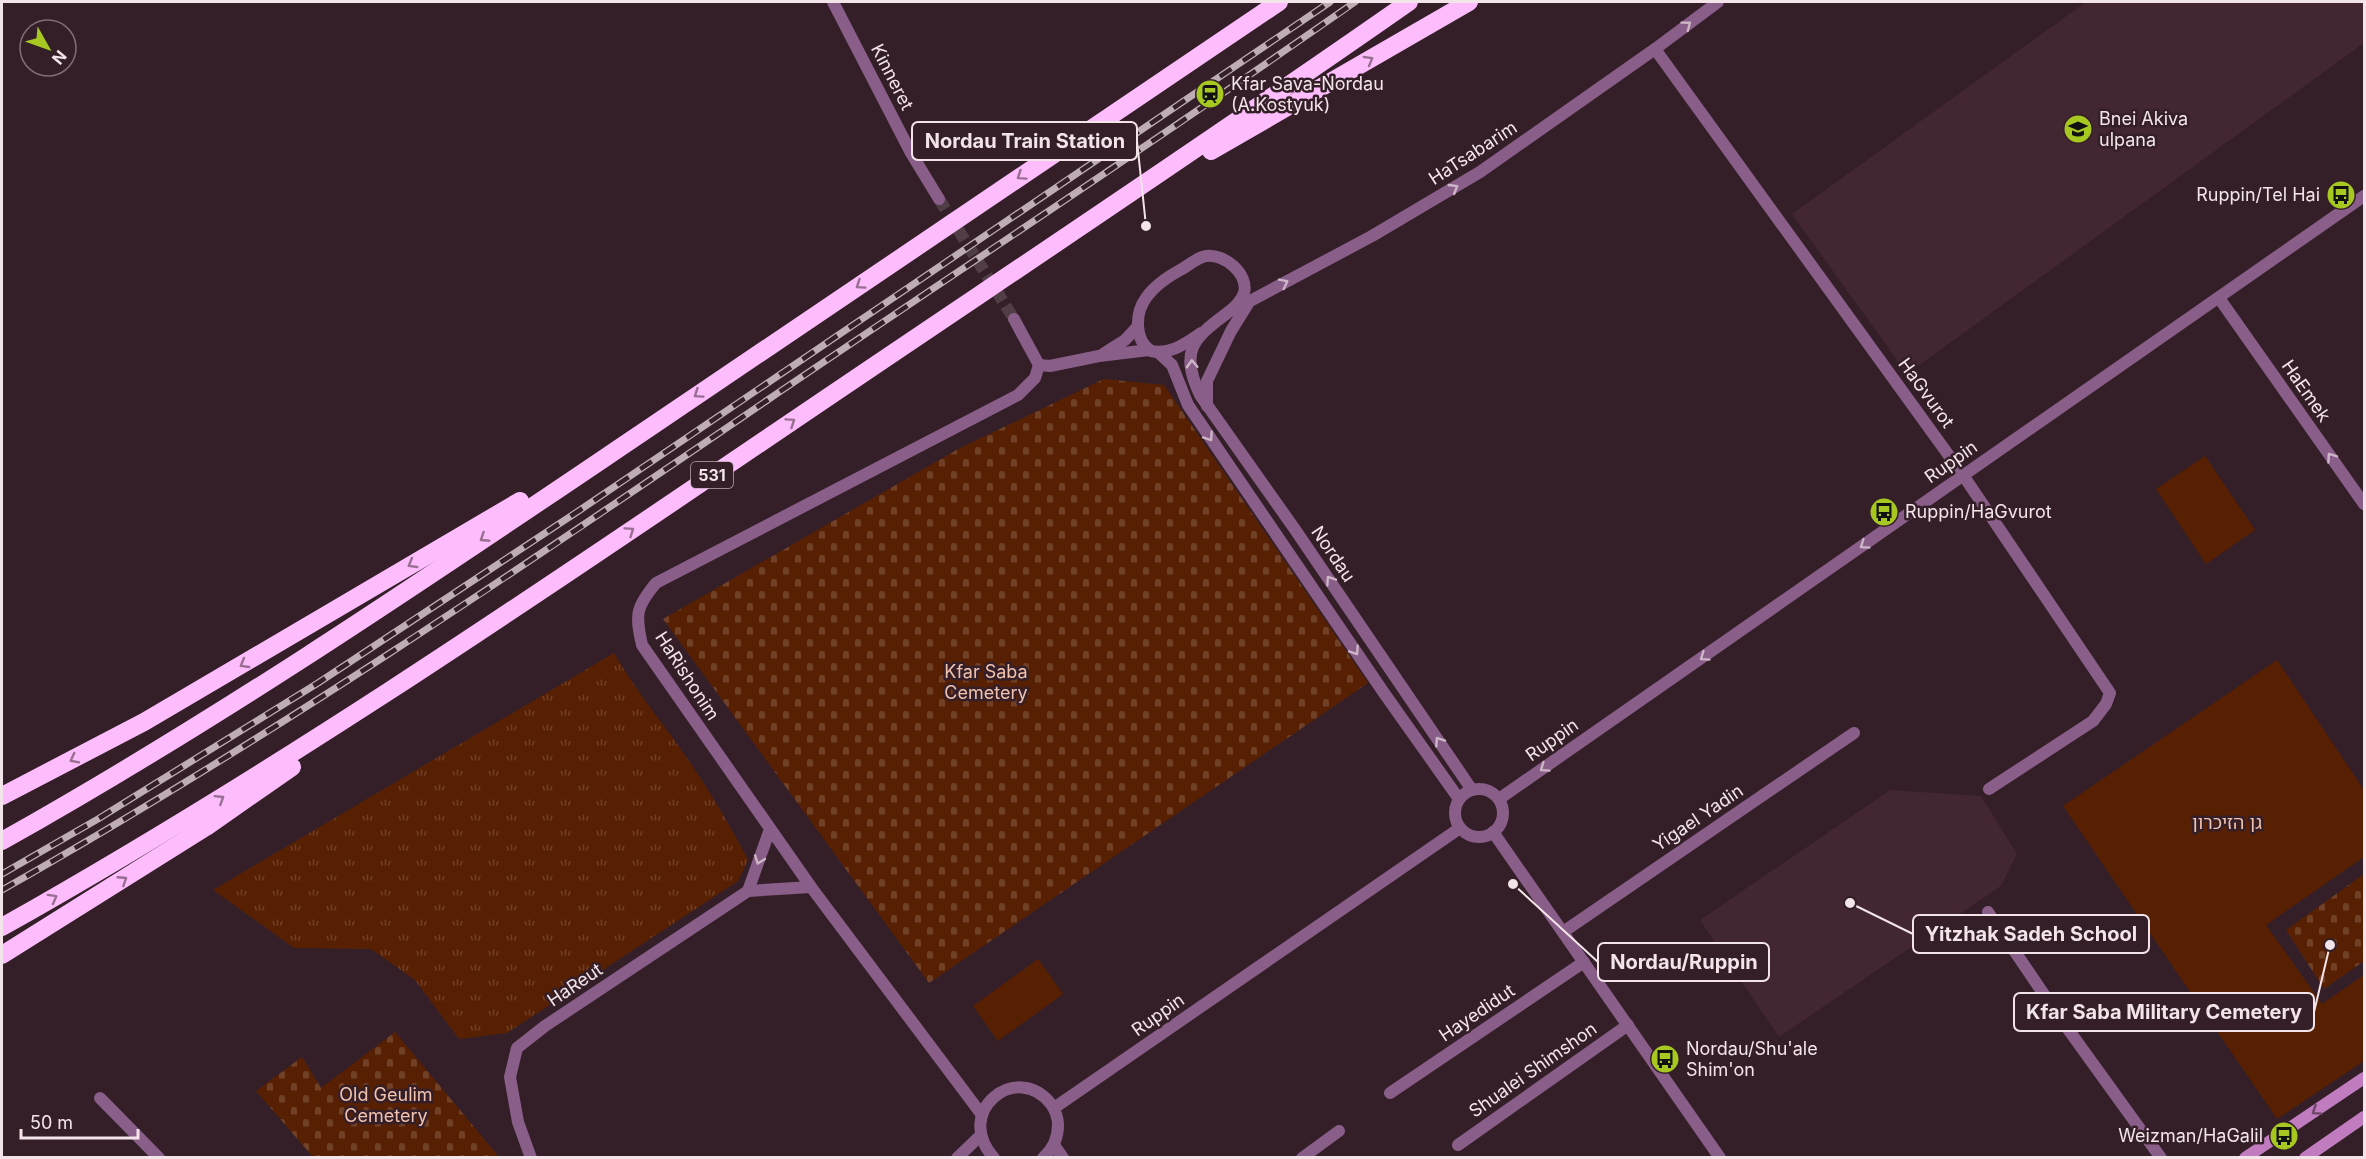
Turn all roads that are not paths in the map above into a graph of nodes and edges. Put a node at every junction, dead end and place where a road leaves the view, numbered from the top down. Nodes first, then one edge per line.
1 (833, 2) edge
2 (1258, 2) edge
3 (1278, 2) edge
4 (1409, 2) edge
5 (1469, 2) edge
6 (1718, 2) edge
7 (1655, 49) junction
8 (1099, 123) junction
9 (2364, 196) edge
10 (939, 199) tunnel mouth
11 (1082, 225) junction
12 (2219, 298) junction
13 (1250, 300) junction
14 (1232, 310) junction
15 (1014, 319) tunnel mouth
16 (1138, 326) junction
17 (1201, 333) junction
18 (1154, 351) junction
19 (1099, 356) junction
20 (1039, 365) junction
21 (1207, 407) junction
22 (662, 419) junction
23 (1963, 476) junction
24 (2364, 504) edge
25 (605, 548) junction
26 (1854, 733) dead end
27 (1989, 789) dead end
28 (1472, 790) junction
29 (2, 796) edge
30 (1459, 799) junction
31 (1499, 799) junction
32 (1460, 828) junction
33 (770, 829) junction
34 (1494, 832) junction
35 (2, 841) edge
36 (812, 887) junction
37 (748, 891) junction
38 (1988, 912) dead end
39 (2, 927) edge
40 (1563, 932) junction
41 (2, 955) edge
42 (1584, 962) junction
43 (1628, 1025) junction
44 (2364, 1078) edge
45 (1390, 1093) dead end
46 (100, 1098) dead end
47 (1054, 1108) junction
48 (982, 1115) junction
49 (2364, 1117) edge
50 (1339, 1131) dead end
51 (981, 1136) junction
52 (1054, 1145) junction
53 (1458, 1145) dead end
54 (159, 1158) edge
55 (531, 1158) edge
56 (957, 1158) edge
57 (994, 1158) edge
58 (1043, 1158) edge
59 (1063, 1158) edge
60 (1302, 1158) edge
61 (1720, 1158) edge
62 (2161, 1158) edge
63 (2245, 1158) edge
64 (2305, 1158) edge

1 - 10 street, Kinneret
2 - 8 highway
3 - 8 highway
4 - 11 highway, 531
11 -> 5 highway
7 -> 6 street, HaTsabarim
13 -> 7 street, HaTsabarim
7 - 23 street, HaGvurot
8 -> 22 highway
9 - 12 street, Ruppin
25 -> 11 highway, 531
12 - 23 street, Ruppin
24 -> 12 street, HaEmek
13 - 14 street, HaTsabarim
13 - 21 street
14 - 16 street
14 - 17 street, HaTsabarim
15 - 20 street
16 - 18 street, Nordau
16 - 19 street
17 - 18 street, HaTsabarim
21 -> 17 street, Nordau
18 - 19 street
18 -> 30 street, Nordau
19 - 20 street
20 - 33 street, HaRishonim
28 -> 21 street, Nordau
22 -> 29 highway
22 -> 35 highway
23 - 27 street, HaGvurot
23 -> 31 street, Ruppin
39 -> 25 highway, 531
41 -> 25 highway
26 - 40 street, Yigael Yadin
28 - 30 street
28 - 31 street
30 - 32 street
31 - 34 street
32 - 34 street
32 - 47 street, Ruppin
33 - 36 street, HaRishonim
33 -> 37 street
34 - 40 street
36 - 37 street
36 - 48 street, HaRishonim
37 - 55 street, HaReut
38 - 62 street
40 - 42 street
42 - 43 street
42 - 45 street, Hayedidut
43 - 53 street, Shualei Shimshon
43 - 61 street
44 -> 63 main road
46 - 54 street
47 - 48 street
47 - 52 street
48 - 51 street
49 - 64 main road
50 - 60 street
51 - 56 street
51 - 57 street
52 - 58 street
52 - 59 street

